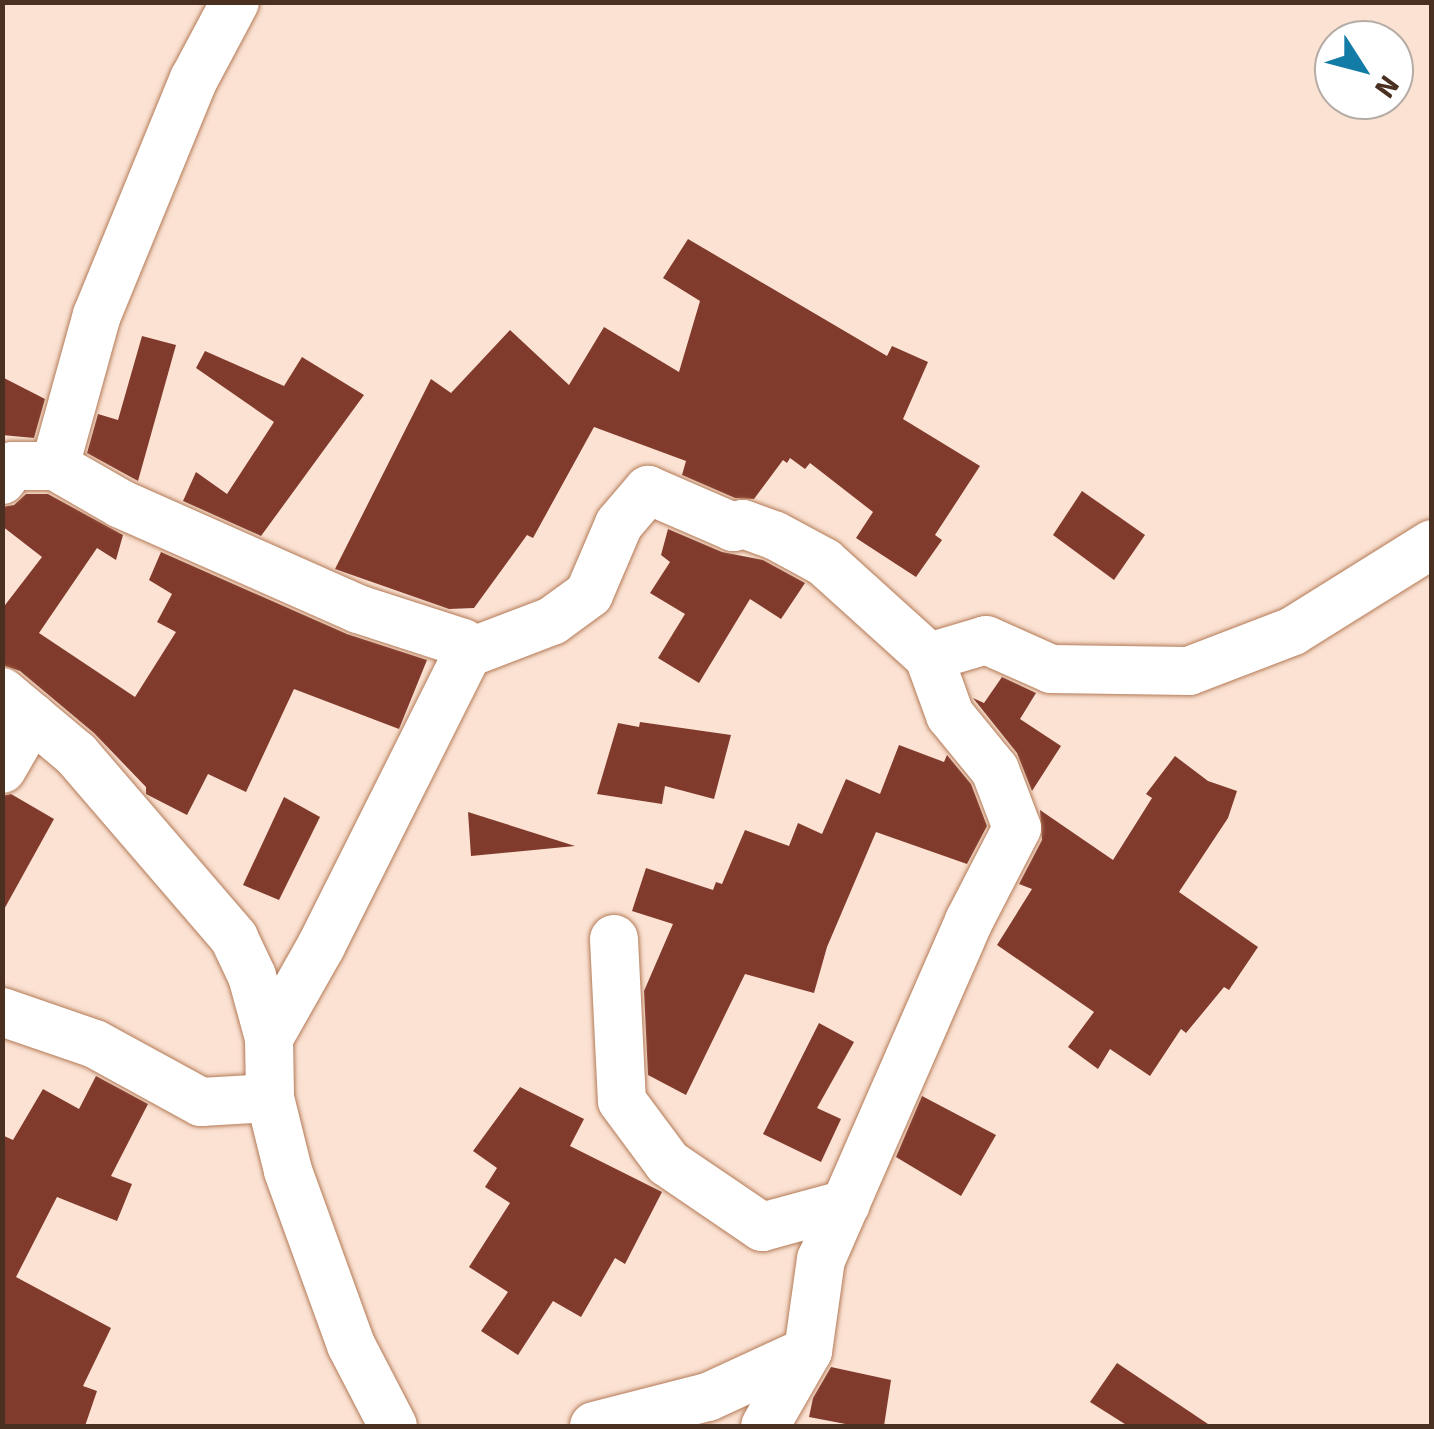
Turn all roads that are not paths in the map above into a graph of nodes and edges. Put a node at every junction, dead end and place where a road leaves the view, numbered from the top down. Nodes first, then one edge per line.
1 (234, 2) edge
2 (55, 466) junction
3 (2, 480) edge
4 (1432, 544) edge
5 (468, 653) junction
6 (929, 658) junction
7 (17, 704) edge
8 (2, 768) edge
9 (614, 939) dead end
10 (2, 1012) edge
11 (270, 1038) junction
12 (270, 1098) junction
13 (846, 1204) junction
14 (808, 1352) junction
15 (393, 1426) edge
16 (594, 1426) edge
17 (765, 1426) edge

1 - 2 street
2 - 3 street
2 - 5 street
4 - 6 street
5 - 6 street
5 - 11 street
6 - 13 street
7 - 8 street
7 - 11 street
9 - 13 street
10 - 12 street
11 - 12 street
12 - 15 street
13 - 14 street
14 - 16 street
14 - 17 street

